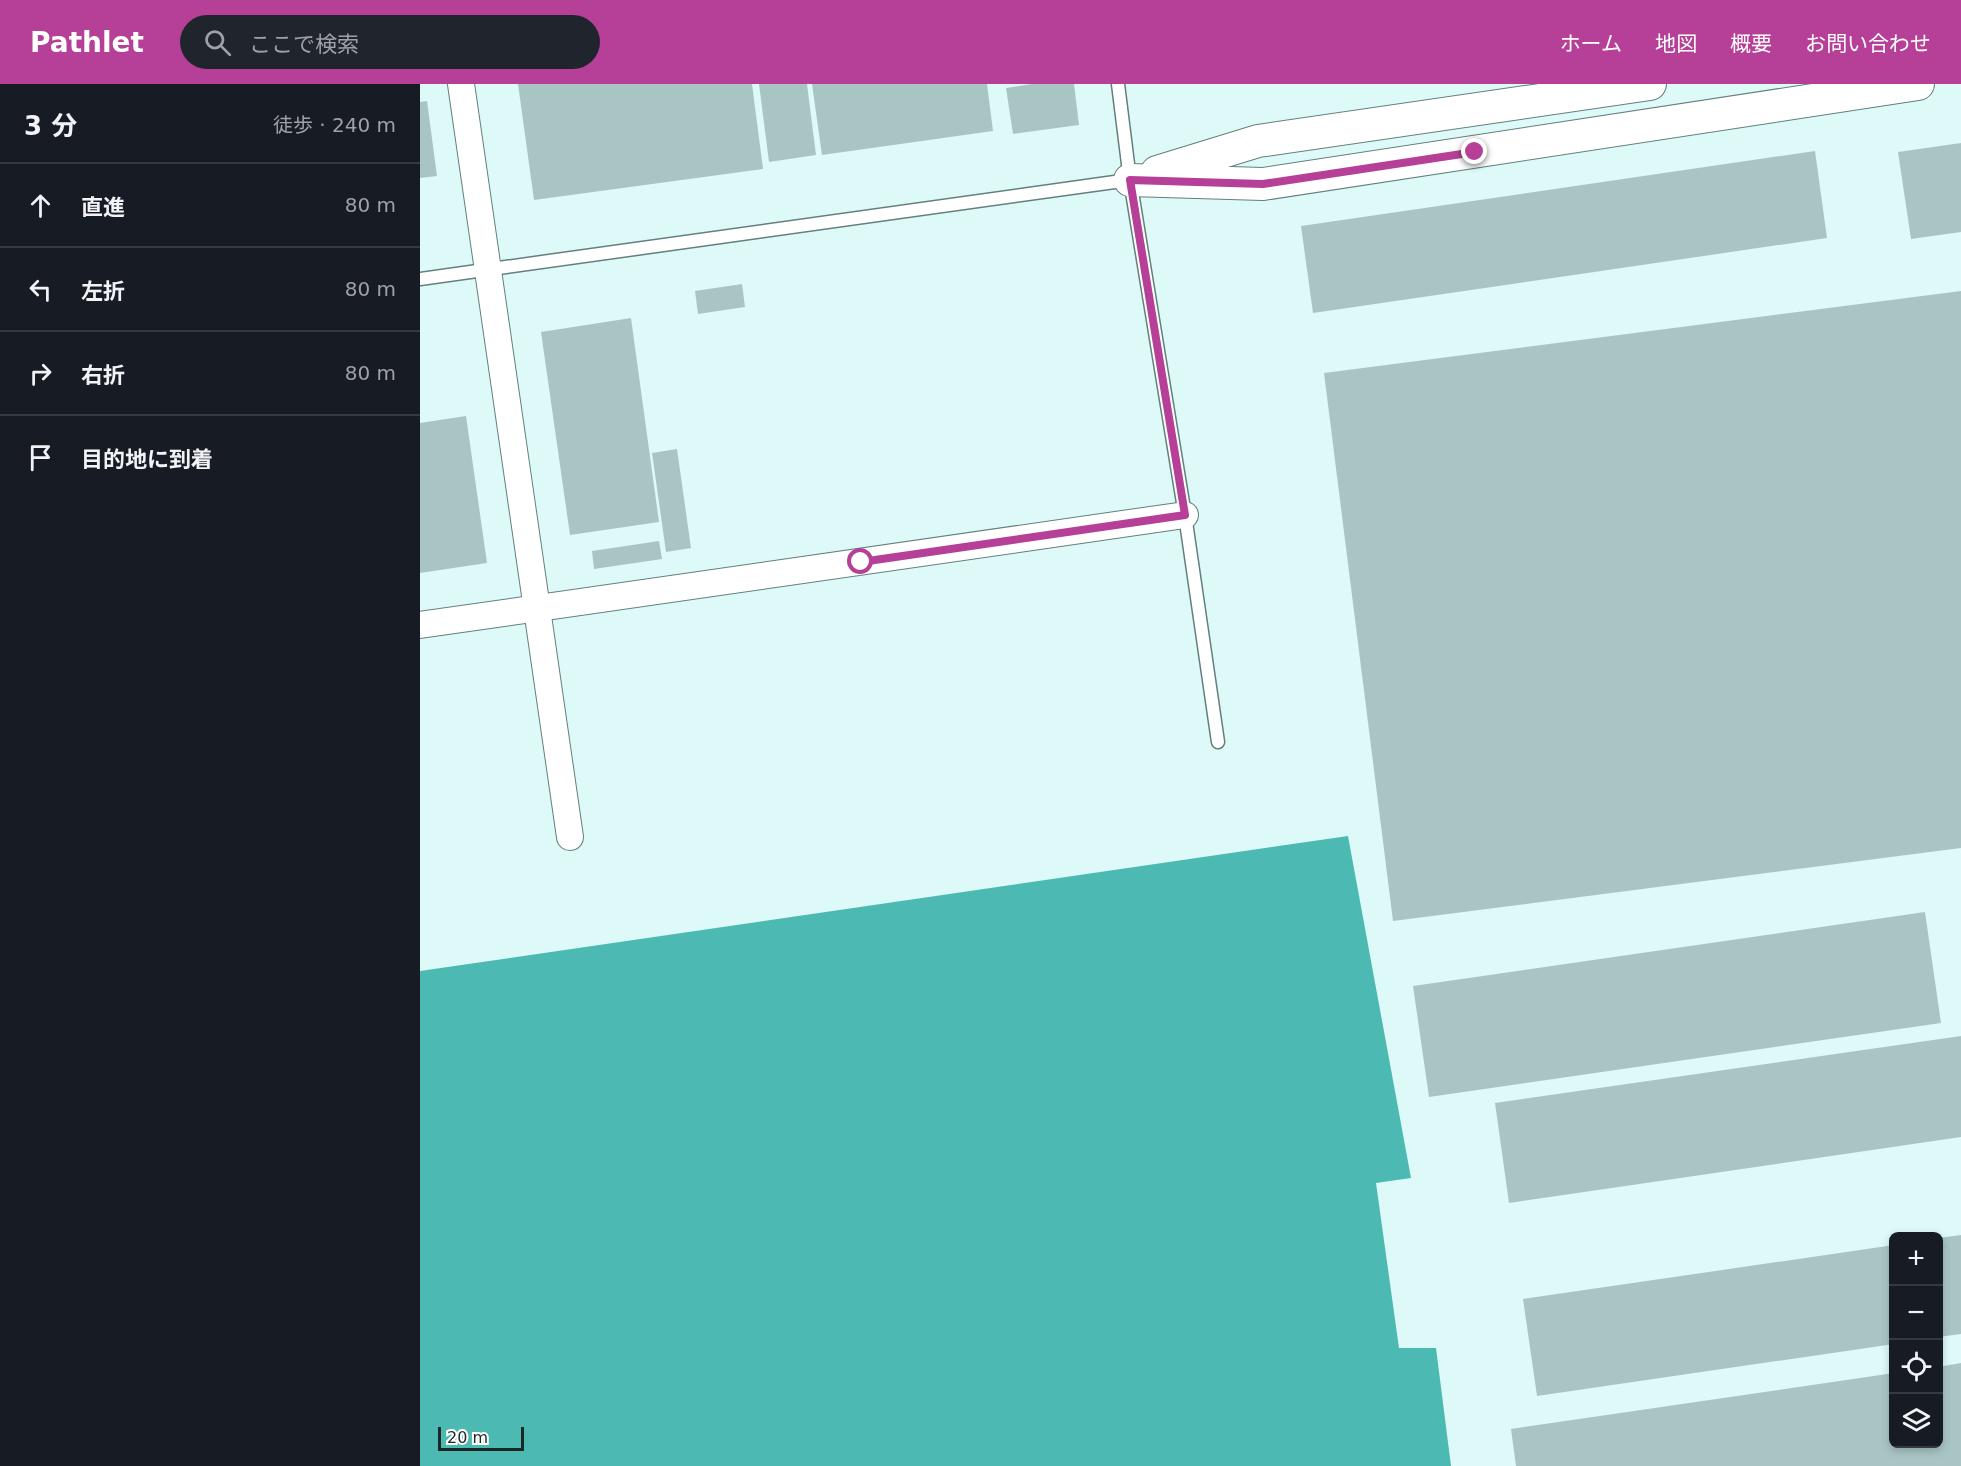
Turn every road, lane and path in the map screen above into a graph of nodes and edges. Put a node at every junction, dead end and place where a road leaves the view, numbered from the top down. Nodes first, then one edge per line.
1 (461, 84) edge
2 (1119, 84) edge
3 (1650, 84) edge
4 (1918, 84) edge
5 (1875, 87) edge
6 (1130, 180) junction
7 (488, 269) junction
8 (420, 279) edge
9 (1185, 515) junction
10 (537, 609) junction
11 (420, 625) edge
12 (1218, 742) dead end
13 (570, 837) dead end

1 - 7 street
2 - 6 lane
3 - 6 street
4 - 5 street
5 - 6 street
6 - 7 lane
6 - 9 lane
7 - 8 lane
7 - 10 street
9 - 10 street
9 - 12 lane
10 - 11 street
10 - 13 street

